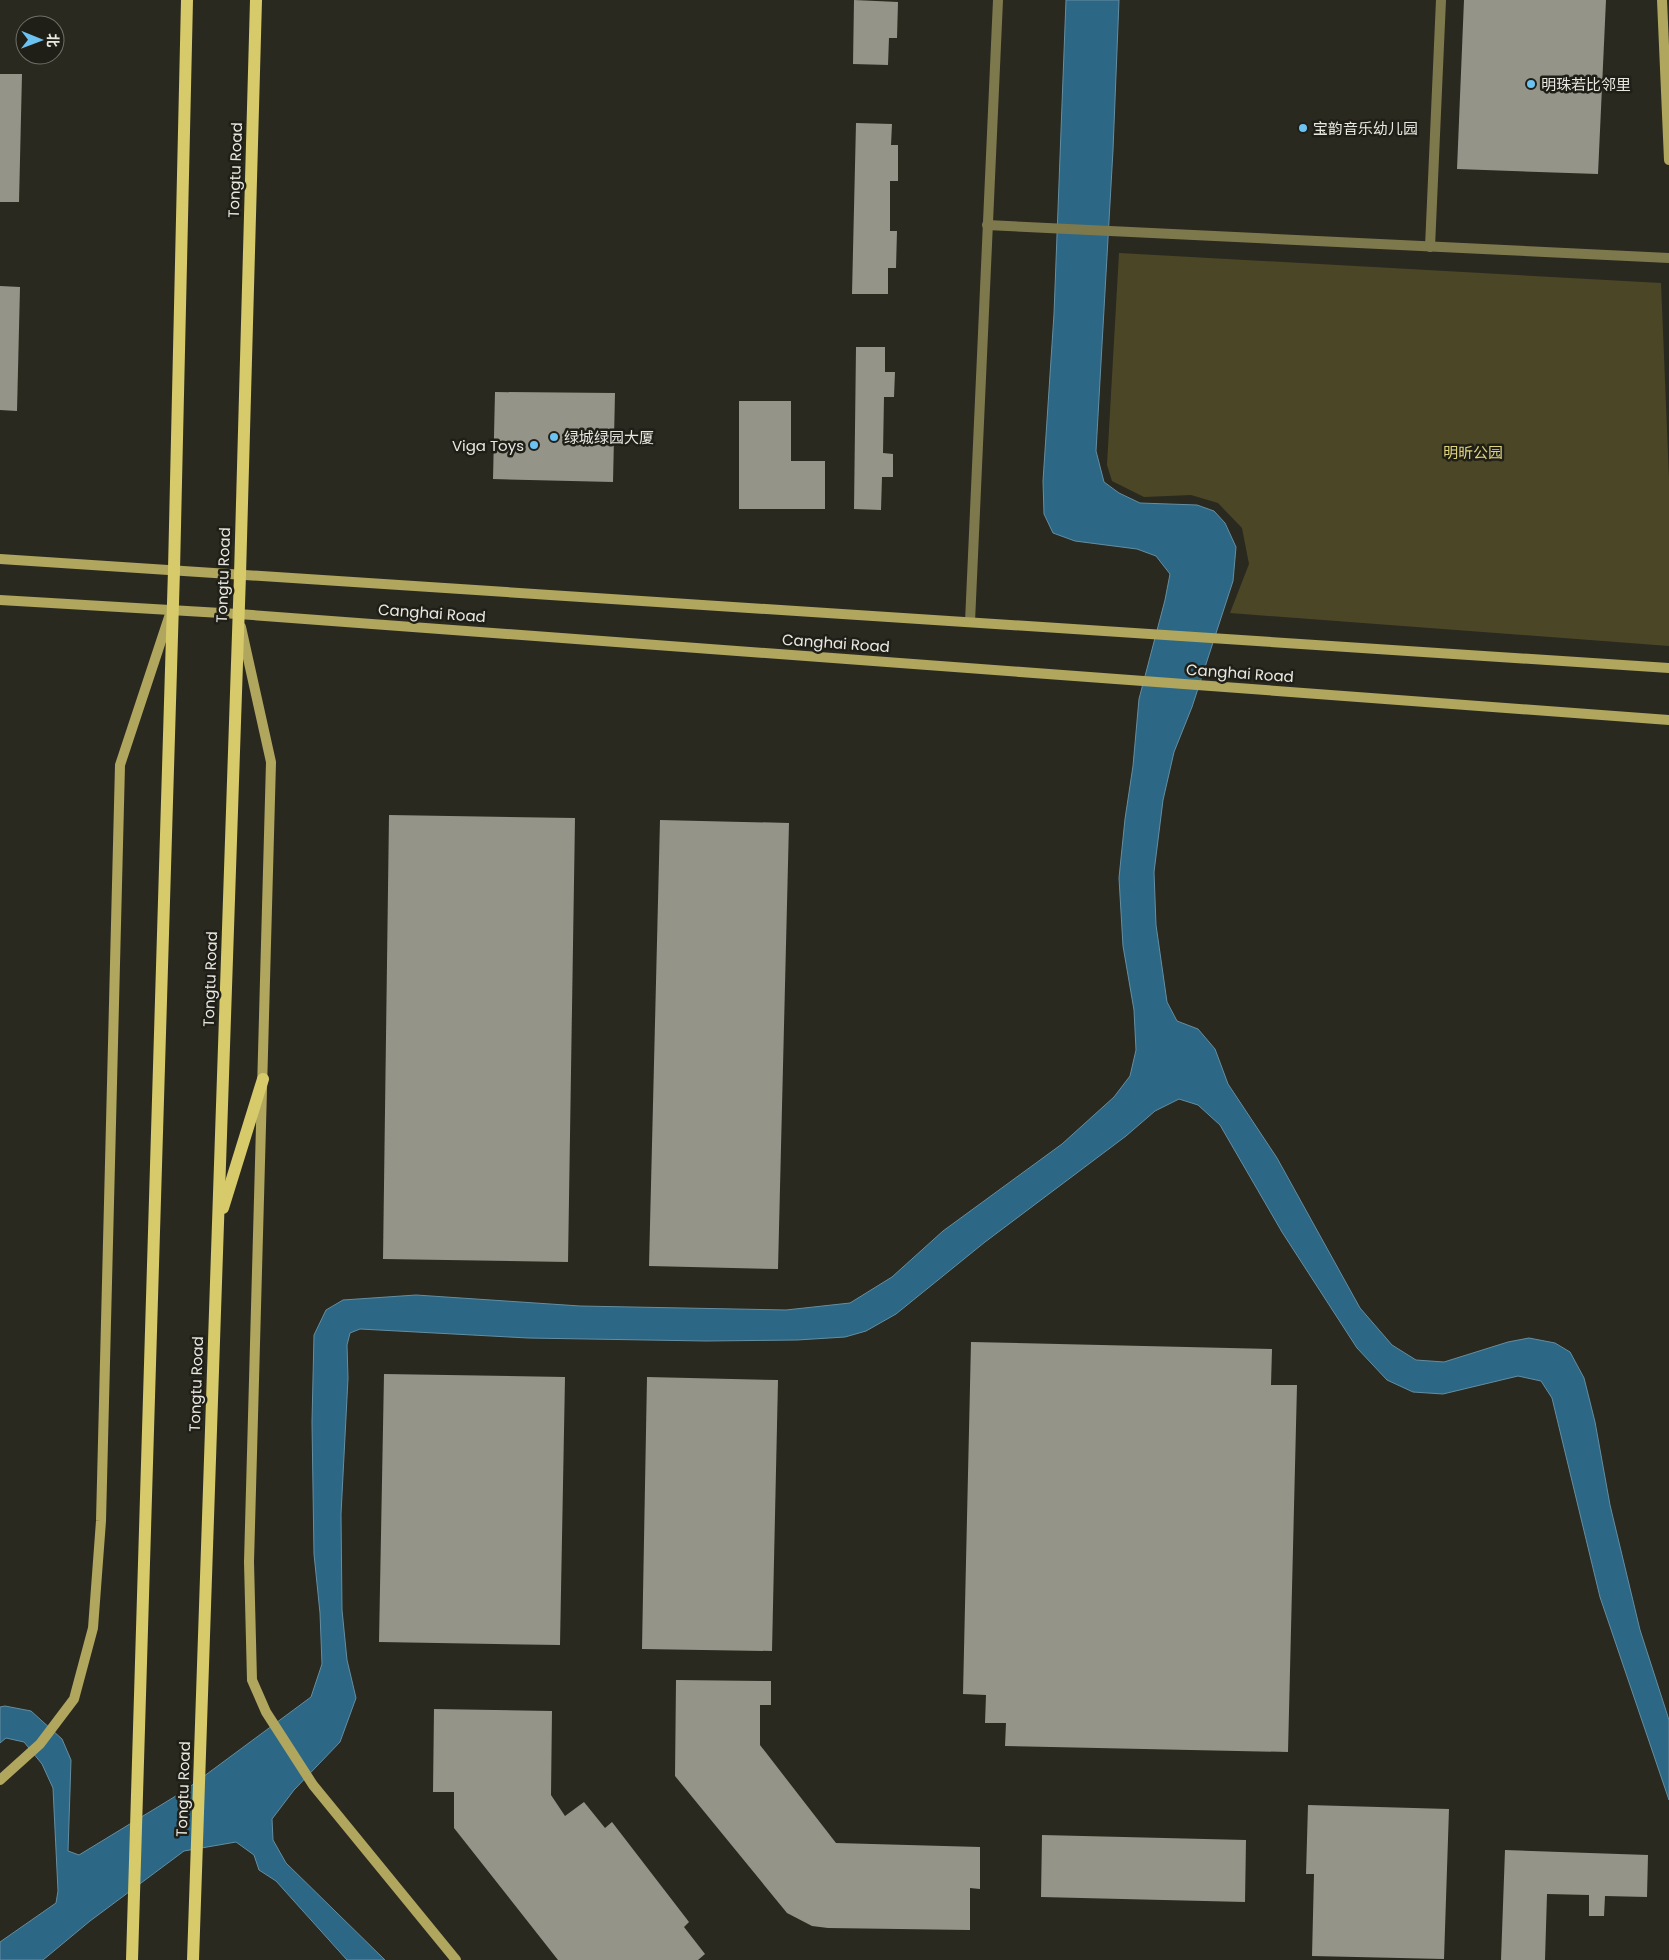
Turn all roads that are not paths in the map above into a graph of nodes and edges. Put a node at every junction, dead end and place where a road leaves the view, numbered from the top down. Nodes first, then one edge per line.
1 (187, 0) edge
2 (256, 0) edge
3 (998, 0) edge
4 (1441, 0) edge
5 (1662, 0) edge
6 (1669, 160) edge
7 (987, 226) junction
8 (1430, 247) junction
9 (1669, 258) edge
10 (0, 559) edge
11 (174, 570) junction
12 (240, 574) junction
13 (0, 600) edge
14 (171, 611) junction
15 (238, 614) junction
16 (970, 622) junction
17 (1669, 668) edge
18 (1669, 720) edge
19 (263, 1079) junction
20 (218, 1225) junction
21 (0, 1780) edge
22 (132, 1960) edge
23 (193, 1960) edge
24 (456, 1960) edge

1 - 11 main road
2 - 12 main road, Tongtu Road
3 - 7 street
4 - 8 street
5 - 6 main road
7 - 8 street
7 - 16 street
8 - 9 street
10 - 11 main road, Canghai Road
11 - 12 main road, Canghai Road
11 - 14 main road
12 - 15 main road, Tongtu Road
12 - 16 main road, Canghai Road
13 - 14 main road, Canghai Road
14 - 15 main road, Canghai Road
14 - 21 main road
14 - 22 main road
15 - 18 main road, Canghai Road
15 - 19 main road
15 - 20 main road, Tongtu Road
16 - 17 main road, Canghai Road
19 - 20 main road
19 - 24 main road
20 - 23 main road, Tongtu Road

